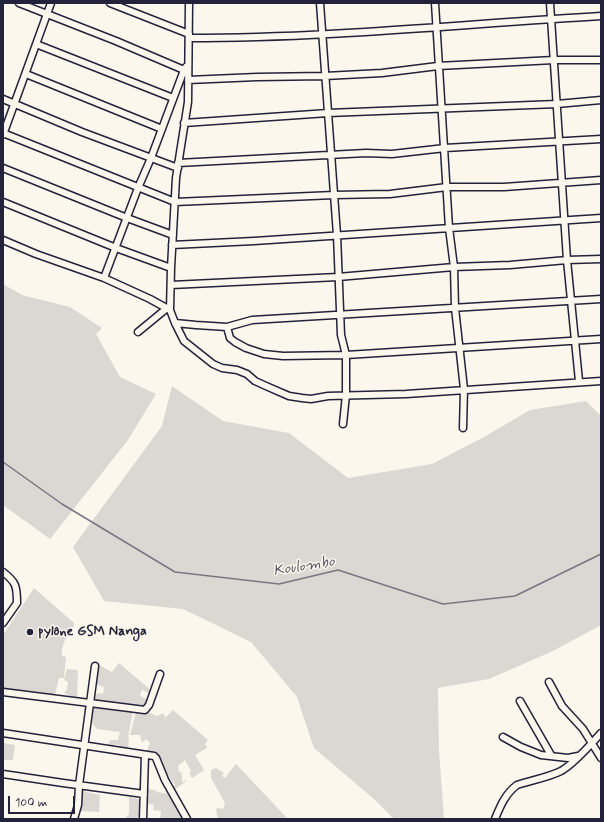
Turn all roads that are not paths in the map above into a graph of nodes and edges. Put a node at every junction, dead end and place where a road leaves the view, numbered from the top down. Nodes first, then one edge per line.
1 (18, 3) edge
2 (51, 3) edge
3 (110, 3) edge
4 (189, 3) edge
5 (320, 3) edge
6 (435, 3) edge
7 (550, 3) edge
8 (47, 15) junction
9 (601, 16) edge
10 (551, 19) junction
11 (436, 28) junction
12 (322, 34) junction
13 (189, 36) junction
14 (36, 44) junction
15 (554, 60) junction
16 (601, 60) edge
17 (438, 66) junction
18 (185, 68) junction
19 (26, 74) junction
20 (325, 76) junction
21 (188, 80) junction
22 (173, 98) junction
23 (3, 99) edge
24 (601, 100) edge
25 (15, 104) junction
26 (557, 104) junction
27 (441, 108) junction
28 (328, 113) junction
29 (184, 123) junction
30 (162, 129) junction
31 (3, 134) edge
32 (601, 139) edge
33 (559, 141) junction
34 (445, 148) junction
35 (331, 155) junction
36 (152, 158) junction
37 (178, 165) junction
38 (3, 168) edge
39 (601, 180) edge
40 (562, 183) junction
41 (448, 187) junction
42 (138, 188) junction
43 (334, 195) junction
44 (3, 202) edge
45 (175, 202) junction
46 (127, 218) junction
47 (601, 218) edge
48 (565, 220) junction
49 (450, 228) junction
50 (172, 235) junction
51 (337, 235) junction
52 (3, 240) edge
53 (172, 245) junction
54 (116, 248) junction
55 (601, 259) edge
56 (567, 260) junction
57 (454, 267) junction
58 (171, 268) junction
59 (338, 277) junction
60 (104, 278) junction
61 (171, 285) junction
62 (601, 299) edge
63 (571, 301) junction
64 (455, 308) junction
65 (168, 310) junction
66 (340, 315) junction
67 (174, 323) junction
68 (227, 327) junction
69 (138, 332) dead end
70 (601, 339) edge
71 (575, 341) junction
72 (459, 347) junction
73 (346, 355) junction
74 (579, 381) junction
75 (601, 381) edge
76 (464, 389) junction
77 (346, 395) junction
78 (343, 424) dead end
79 (463, 428) dead end
80 (3, 572) edge
81 (3, 623) edge
82 (95, 666) dead end
83 (160, 674) dead end
84 (548, 682) dead end
85 (3, 692) edge
86 (520, 702) dead end
87 (90, 703) junction
88 (3, 733) edge
89 (601, 733) edge
90 (503, 737) dead end
91 (592, 742) junction
92 (85, 745) junction
93 (145, 755) junction
94 (551, 755) junction
95 (578, 756) junction
96 (601, 758) edge
97 (3, 774) edge
98 (79, 785) junction
99 (144, 794) junction
100 (74, 819) edge
101 (143, 819) edge
102 (187, 819) edge
103 (495, 819) edge

1 - 8 street
2 - 8 street
3 - 13 street
4 - 13 street
5 - 12 street
6 - 11 street
7 - 10 street
8 - 14 street
8 - 18 street
9 - 10 street
10 - 11 street
10 - 15 street
11 - 12 street
11 - 17 street
12 - 13 street
12 - 20 street
13 - 18 street
14 - 19 street
14 - 22 street
15 - 16 street
15 - 17 street
15 - 26 street
17 - 20 street
17 - 27 street
18 - 21 street
18 - 22 street
19 - 25 street
19 - 30 street
20 - 21 street
20 - 28 street
21 - 29 street
22 - 30 street
23 - 25 street
24 - 26 street
25 - 31 street
25 - 36 street
26 - 27 street
26 - 33 street
27 - 28 street
27 - 34 street
28 - 29 street
28 - 35 street
29 - 37 street
30 - 36 street
31 - 42 street
32 - 33 street
33 - 34 street
33 - 40 street
34 - 35 street
34 - 41 street
35 - 37 street
35 - 43 street
36 - 37 street
36 - 42 street
37 - 45 street
38 - 46 street
39 - 40 street
40 - 41 street
40 - 48 street
41 - 43 street
41 - 49 street
42 - 45 street
42 - 46 street
43 - 45 street
43 - 51 street
44 - 54 street
45 - 50 street
46 - 50 street
46 - 54 street
47 - 48 street
48 - 49 street
48 - 56 street
49 - 51 street
49 - 57 street
50 - 53 street
51 - 53 street
51 - 59 street
52 - 60 street
53 - 58 street
54 - 58 street
54 - 60 street
55 - 56 street
56 - 57 street
56 - 63 street
57 - 59 street
57 - 64 street
58 - 61 street
59 - 61 street
59 - 66 street
60 - 65 street
61 - 65 street
62 - 63 street
63 - 64 street
63 - 71 street
64 - 66 street
64 - 72 street
65 - 67 street
65 - 69 street
66 - 68 street
66 - 73 street
67 - 68 street
67 - 77 street
68 - 73 street
70 - 71 street
71 - 72 street
71 - 74 street
72 - 73 street
72 - 76 street
73 - 77 street
74 - 75 street
74 - 76 street
76 - 77 street
76 - 79 street
77 - 78 street
80 - 81 street
82 - 87 street
83 - 87 street
84 - 91 street
85 - 87 street
86 - 94 street
87 - 92 street
88 - 92 street
89 - 91 street
90 - 94 street
91 - 95 street
91 - 96 street
92 - 93 street
92 - 98 street
93 - 99 street
93 - 102 street
94 - 95 street
95 - 103 street
97 - 98 street
98 - 99 street
98 - 100 street
99 - 101 street

